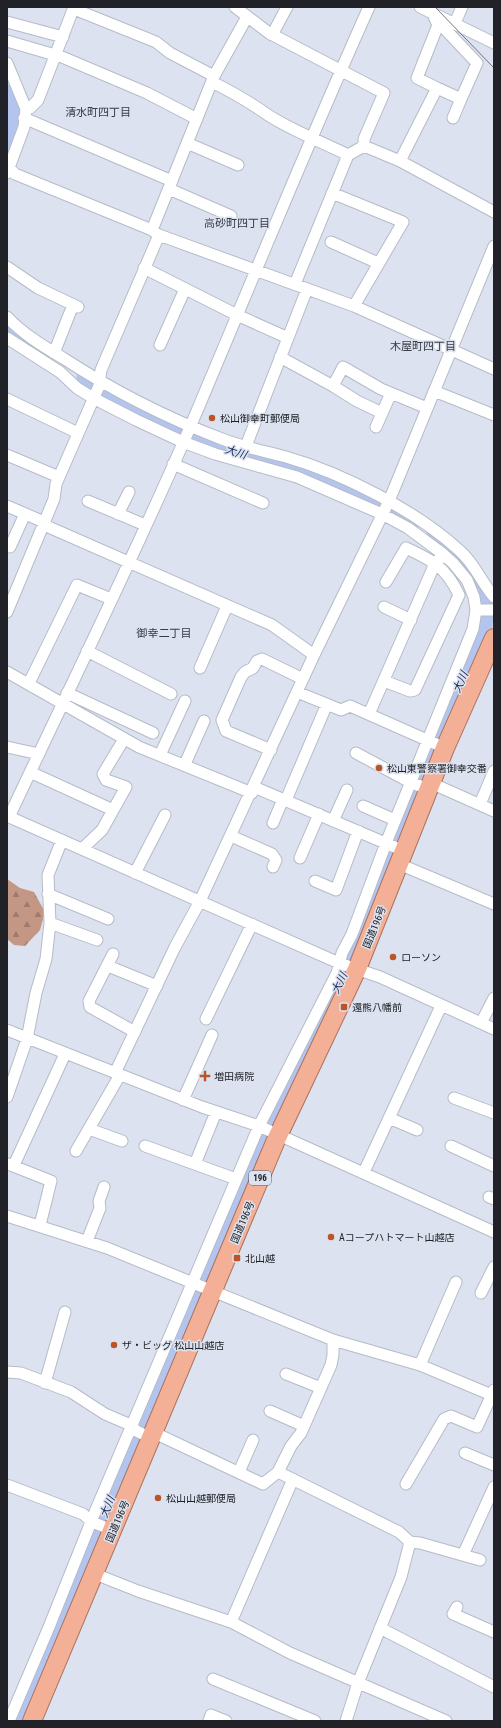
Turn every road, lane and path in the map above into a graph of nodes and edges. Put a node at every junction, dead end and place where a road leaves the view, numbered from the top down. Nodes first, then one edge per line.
1 (287, 7) edge
2 (369, 7) edge
3 (420, 7) edge
4 (462, 7) edge
5 (74, 8) edge
6 (243, 11) edge
7 (432, 12) junction
8 (7, 22) edge
9 (455, 23) junction
10 (438, 24) junction
11 (272, 35) junction
12 (63, 37) junction
13 (7, 41) edge
14 (494, 43) edge
15 (56, 55) junction
16 (7, 63) edge
17 (341, 70) junction
18 (213, 79) junction
19 (437, 88) junction
20 (461, 99) junction
21 (25, 113) junction
22 (453, 118) dead end
23 (197, 119) junction
24 (311, 136) junction
25 (187, 143) junction
26 (364, 146) junction
27 (348, 154) junction
28 (400, 161) junction
29 (238, 165) dead end
30 (8, 171) edge
31 (170, 185) junction
32 (332, 193) junction
33 (494, 212) edge
34 (231, 216) dead end
35 (156, 233) junction
36 (331, 242) dead end
37 (494, 246) edge
38 (378, 263) junction
39 (7, 266) edge
40 (144, 268) junction
41 (256, 270) junction
42 (295, 284) junction
43 (184, 289) junction
44 (307, 289) junction
45 (354, 306) junction
46 (236, 315) junction
47 (7, 317) edge
48 (7, 338) edge
49 (288, 338) junction
50 (160, 345) dead end
51 (451, 350) junction
52 (54, 352) junction
53 (280, 357) junction
54 (494, 369) edge
55 (333, 386) junction
56 (96, 390) junction
57 (434, 391) junction
58 (391, 394) junction
59 (7, 399) edge
60 (427, 408) junction
61 (382, 414) junction
62 (494, 415) edge
63 (376, 427) dead end
64 (78, 433) junction
65 (186, 434) junction
66 (246, 446) junction
67 (7, 455) edge
68 (173, 464) junction
69 (59, 478) junction
70 (129, 492) dead end
71 (258, 497) dead end
72 (88, 501) dead end
73 (7, 506) edge
74 (386, 508) junction
75 (25, 514) junction
76 (118, 514) junction
77 (44, 524) junction
78 (145, 525) junction
79 (7, 545) edge
80 (445, 552) junction
81 (129, 562) junction
82 (386, 582) dead end
83 (494, 597) edge
84 (111, 599) junction
85 (228, 606) junction
86 (384, 607) dead end
87 (485, 610) edge
88 (7, 612) edge
89 (411, 620) junction
90 (494, 638) edge
91 (87, 651) junction
92 (314, 655) junction
93 (200, 668) dead end
94 (7, 672) edge
95 (303, 679) junction
96 (384, 681) junction
97 (28, 683) junction
98 (297, 692) junction
99 (171, 694) dead end
100 (65, 698) junction
101 (184, 701) dead end
102 (327, 704) junction
103 (369, 714) junction
104 (204, 721) dead end
105 (153, 733) dead end
106 (124, 739) junction
107 (436, 744) junction
108 (7, 747) edge
109 (271, 750) junction
110 (356, 753) dead end
111 (39, 754) junction
112 (160, 755) junction
113 (185, 764) junction
114 (494, 771) edge
115 (30, 772) junction
116 (422, 785) junction
117 (253, 790) junction
118 (347, 790) dead end
119 (284, 800) junction
120 (480, 804) junction
121 (363, 806) dead end
122 (113, 810) junction
123 (494, 811) edge
124 (319, 814) junction
125 (8, 816) edge
126 (395, 820) junction
127 (333, 821) junction
128 (165, 822) dead end
129 (273, 823) dead end
130 (358, 831) junction
131 (96, 836) junction
132 (231, 836) junction
133 (62, 840) junction
134 (82, 849) junction
135 (396, 851) junction
136 (97, 856) junction
137 (300, 858) dead end
138 (273, 867) dead end
139 (135, 873) junction
140 (315, 881) dead end
141 (48, 894) junction
142 (200, 901) junction
143 (494, 904) edge
144 (108, 919) dead end
145 (50, 923) junction
146 (252, 924) junction
147 (96, 940) dead end
148 (113, 954) dead end
149 (108, 966) junction
150 (348, 966) junction
151 (157, 986) junction
152 (494, 998) edge
153 (441, 1006) junction
154 (206, 1019) dead end
155 (481, 1023) junction
156 (494, 1029) edge
157 (7, 1030) edge
158 (135, 1032) junction
159 (212, 1035) dead end
160 (27, 1039) junction
161 (65, 1054) junction
162 (117, 1074) junction
163 (7, 1097) edge
164 (454, 1098) dead end
165 (183, 1100) junction
166 (216, 1112) junction
167 (494, 1113) edge
168 (389, 1118) junction
169 (89, 1129) junction
170 (267, 1130) junction
171 (417, 1130) dead end
172 (122, 1141) dead end
173 (145, 1146) dead end
174 (451, 1146) dead end
175 (76, 1151) dead end
176 (10, 1164) edge
177 (195, 1164) junction
178 (494, 1166) edge
179 (364, 1172) junction
180 (236, 1180) junction
181 (104, 1187) dead end
182 (235, 1206) junction
183 (7, 1216) edge
184 (40, 1225) junction
185 (493, 1229) edge
186 (87, 1241) junction
187 (494, 1267) edge
188 (456, 1282) dead end
189 (202, 1285) junction
190 (481, 1293) dead end
191 (65, 1312) dead end
192 (333, 1340) junction
193 (420, 1365) junction
194 (7, 1372) edge
195 (286, 1374) dead end
196 (45, 1382) junction
197 (321, 1388) junction
198 (493, 1394) edge
199 (270, 1411) dead end
200 (304, 1426) junction
201 (139, 1431) junction
202 (253, 1440) dead end
203 (465, 1453) dead end
204 (494, 1464) edge
205 (239, 1472) junction
206 (278, 1472) junction
207 (293, 1479) junction
208 (406, 1484) dead end
209 (7, 1485) edge
210 (492, 1486) edge
211 (100, 1525) junction
212 (410, 1542) junction
213 (463, 1555) junction
214 (480, 1560) dead end
215 (95, 1574) junction
216 (456, 1607) dead end
217 (231, 1622) junction
218 (380, 1628) junction
219 (58, 1631) junction
220 (494, 1632) edge
221 (213, 1679) dead end
222 (358, 1683) junction
223 (494, 1687) edge
224 (36, 1720) edge
225 (9, 1721) edge
226 (209, 1721) edge
227 (226, 1721) edge
228 (315, 1721) edge
229 (346, 1721) edge
230 (446, 1721) edge

1 - 11 street
2 - 17 street
3 - 7 street
4 - 9 street
5 - 12 street
5 - 18 street
6 - 11 street
6 - 18 street
7 - 9 street
7 - 10 street
8 - 12 street
9 - 14 street
10 - 19 street
10 - 20 street
11 - 17 street
12 - 15 street
13 - 15 street
15 - 21 street
15 - 23 street
16 - 21 street
17 - 24 street
17 - 26 street
18 - 23 street
18 - 24 street
19 - 20 street
19 - 28 street
20 - 22 street
21 - 30 street
21 - 31 street
23 - 25 street
24 - 27 street
24 - 41 street
25 - 29 street
25 - 31 street
26 - 27 street
26 - 28 street
27 - 32 street
28 - 33 street
30 - 35 street
31 - 34 street
31 - 35 street
32 - 38 street
32 - 42 street
35 - 40 street
35 - 41 street
36 - 38 street
37 - 51 street
38 - 45 street
39 - 52 street
40 - 43 street
40 - 56 street
41 - 42 street
41 - 46 street
42 - 44 street
43 - 46 street
43 - 50 street
44 - 45 street
44 - 49 street
45 - 51 street
46 - 49 street
46 - 65 street
47 - 52 street
48 - 56 street
49 - 53 street
51 - 54 street
51 - 57 street
52 - 56 street
53 - 55 street
53 - 66 street
55 - 58 street
55 - 61 street
56 - 64 street
56 - 65 street
56 - 65 street
57 - 60 street
57 - 62 street
58 - 60 street
58 - 61 street
59 - 64 street
60 - 74 street
61 - 63 street
64 - 69 street
65 - 66 street
65 - 68 street
65 - 74 street
66 - 74 street
67 - 69 street
68 - 71 street
68 - 78 street
69 - 77 street
70 - 76 street
72 - 76 street
73 - 75 street
74 - 80 street
74 - 92 street
75 - 77 street
75 - 79 street
76 - 78 street
77 - 81 street
77 - 88 street
78 - 81 street
80 - 82 street
80 - 83 street
80 - 87 street
80 - 89 street
80 - 96 street
81 - 84 street
81 - 85 street
84 - 91 street
84 - 97 street
85 - 92 street
85 - 93 street
86 - 89 street
87 - 107 street
89 - 96 street
90 - 107 highway, 国道196号 / 196
91 - 99 street
91 - 100 street
92 - 95 street
94 - 97 street
95 - 98 street
95 - 109 street
96 - 103 street
97 - 100 street
98 - 102 street
98 - 109 street
100 - 105 street
100 - 106 street
100 - 111 street
101 - 112 street
102 - 103 street
102 - 119 street
103 - 107 street
104 - 113 street
106 - 112 street
106 - 122 street
107 - 116 highway, 国道196号 / 196
108 - 111 street
109 - 117 street
110 - 116 street
111 - 115 street
112 - 113 street
113 - 117 street
114 - 120 street
115 - 122 street
115 - 125 street
116 - 120 street
116 - 126 street
116 - 135 highway, 国道196号 / 196
117 - 119 street
117 - 132 street
118 - 127 street
119 - 124 street
119 - 129 street
120 - 123 street
121 - 126 street
122 - 131 street
124 - 127 street
124 - 137 street
125 - 133 street
126 - 135 street
127 - 130 street
128 - 139 street
130 - 135 street
130 - 140 street
131 - 134 street
131 - 136 street
132 - 138 street
132 - 142 street
133 - 134 street
133 - 141 street
134 - 136 street
135 - 143 street
135 - 150 highway, 国道196号 / 196
135 - 150 street
136 - 139 street
139 - 142 street
141 - 144 street
141 - 145 street
142 - 146 street
142 - 151 street
145 - 147 street
145 - 160 street
146 - 150 street
146 - 154 street
148 - 149 street
149 - 151 street
149 - 158 street
150 - 153 street
150 - 170 highway, 国道196号 / 196
151 - 158 street
152 - 155 street
153 - 155 street
153 - 168 street
155 - 156 street
157 - 160 street
158 - 162 street
159 - 165 street
160 - 161 street
160 - 163 street
161 - 162 street
161 - 176 street
162 - 165 street
162 - 169 street
164 - 167 street
165 - 166 street
166 - 170 street
166 - 177 street
168 - 171 street
168 - 179 street
169 - 172 street
169 - 175 street
170 - 179 street
170 - 180 street
170 - 182 highway, 国道196号 / 196
173 - 177 street
174 - 178 street
176 - 184 street
177 - 180 street
179 - 185 street
180 - 182 street
181 - 186 street
182 - 189 highway, 国道196号 / 196
183 - 184 street
184 - 186 street
186 - 189 street
187 - 190 street
188 - 193 street
189 - 192 street
189 - 201 highway, 国道196号 / 196
191 - 196 street
192 - 193 street
192 - 197 street
193 - 198 street
194 - 196 street
195 - 197 street
196 - 201 street
197 - 200 street
198 - 208 street
199 - 200 street
200 - 206 street
201 - 205 street
201 - 211 highway, 国道196号 / 196
202 - 205 street
203 - 204 street
205 - 206 street
206 - 207 street
207 - 212 street
207 - 217 street
209 - 211 street
210 - 213 street
211 - 215 highway, 国道196号 / 196
211 - 219 street
212 - 213 street
212 - 218 street
213 - 214 street
215 - 217 street
215 - 219 highway, 国道196号 / 196
216 - 220 street
217 - 222 street
218 - 222 street
218 - 223 street
219 - 224 highway, 国道196号 / 196
219 - 225 street
221 - 228 street
222 - 229 street
222 - 230 street
226 - 227 street

